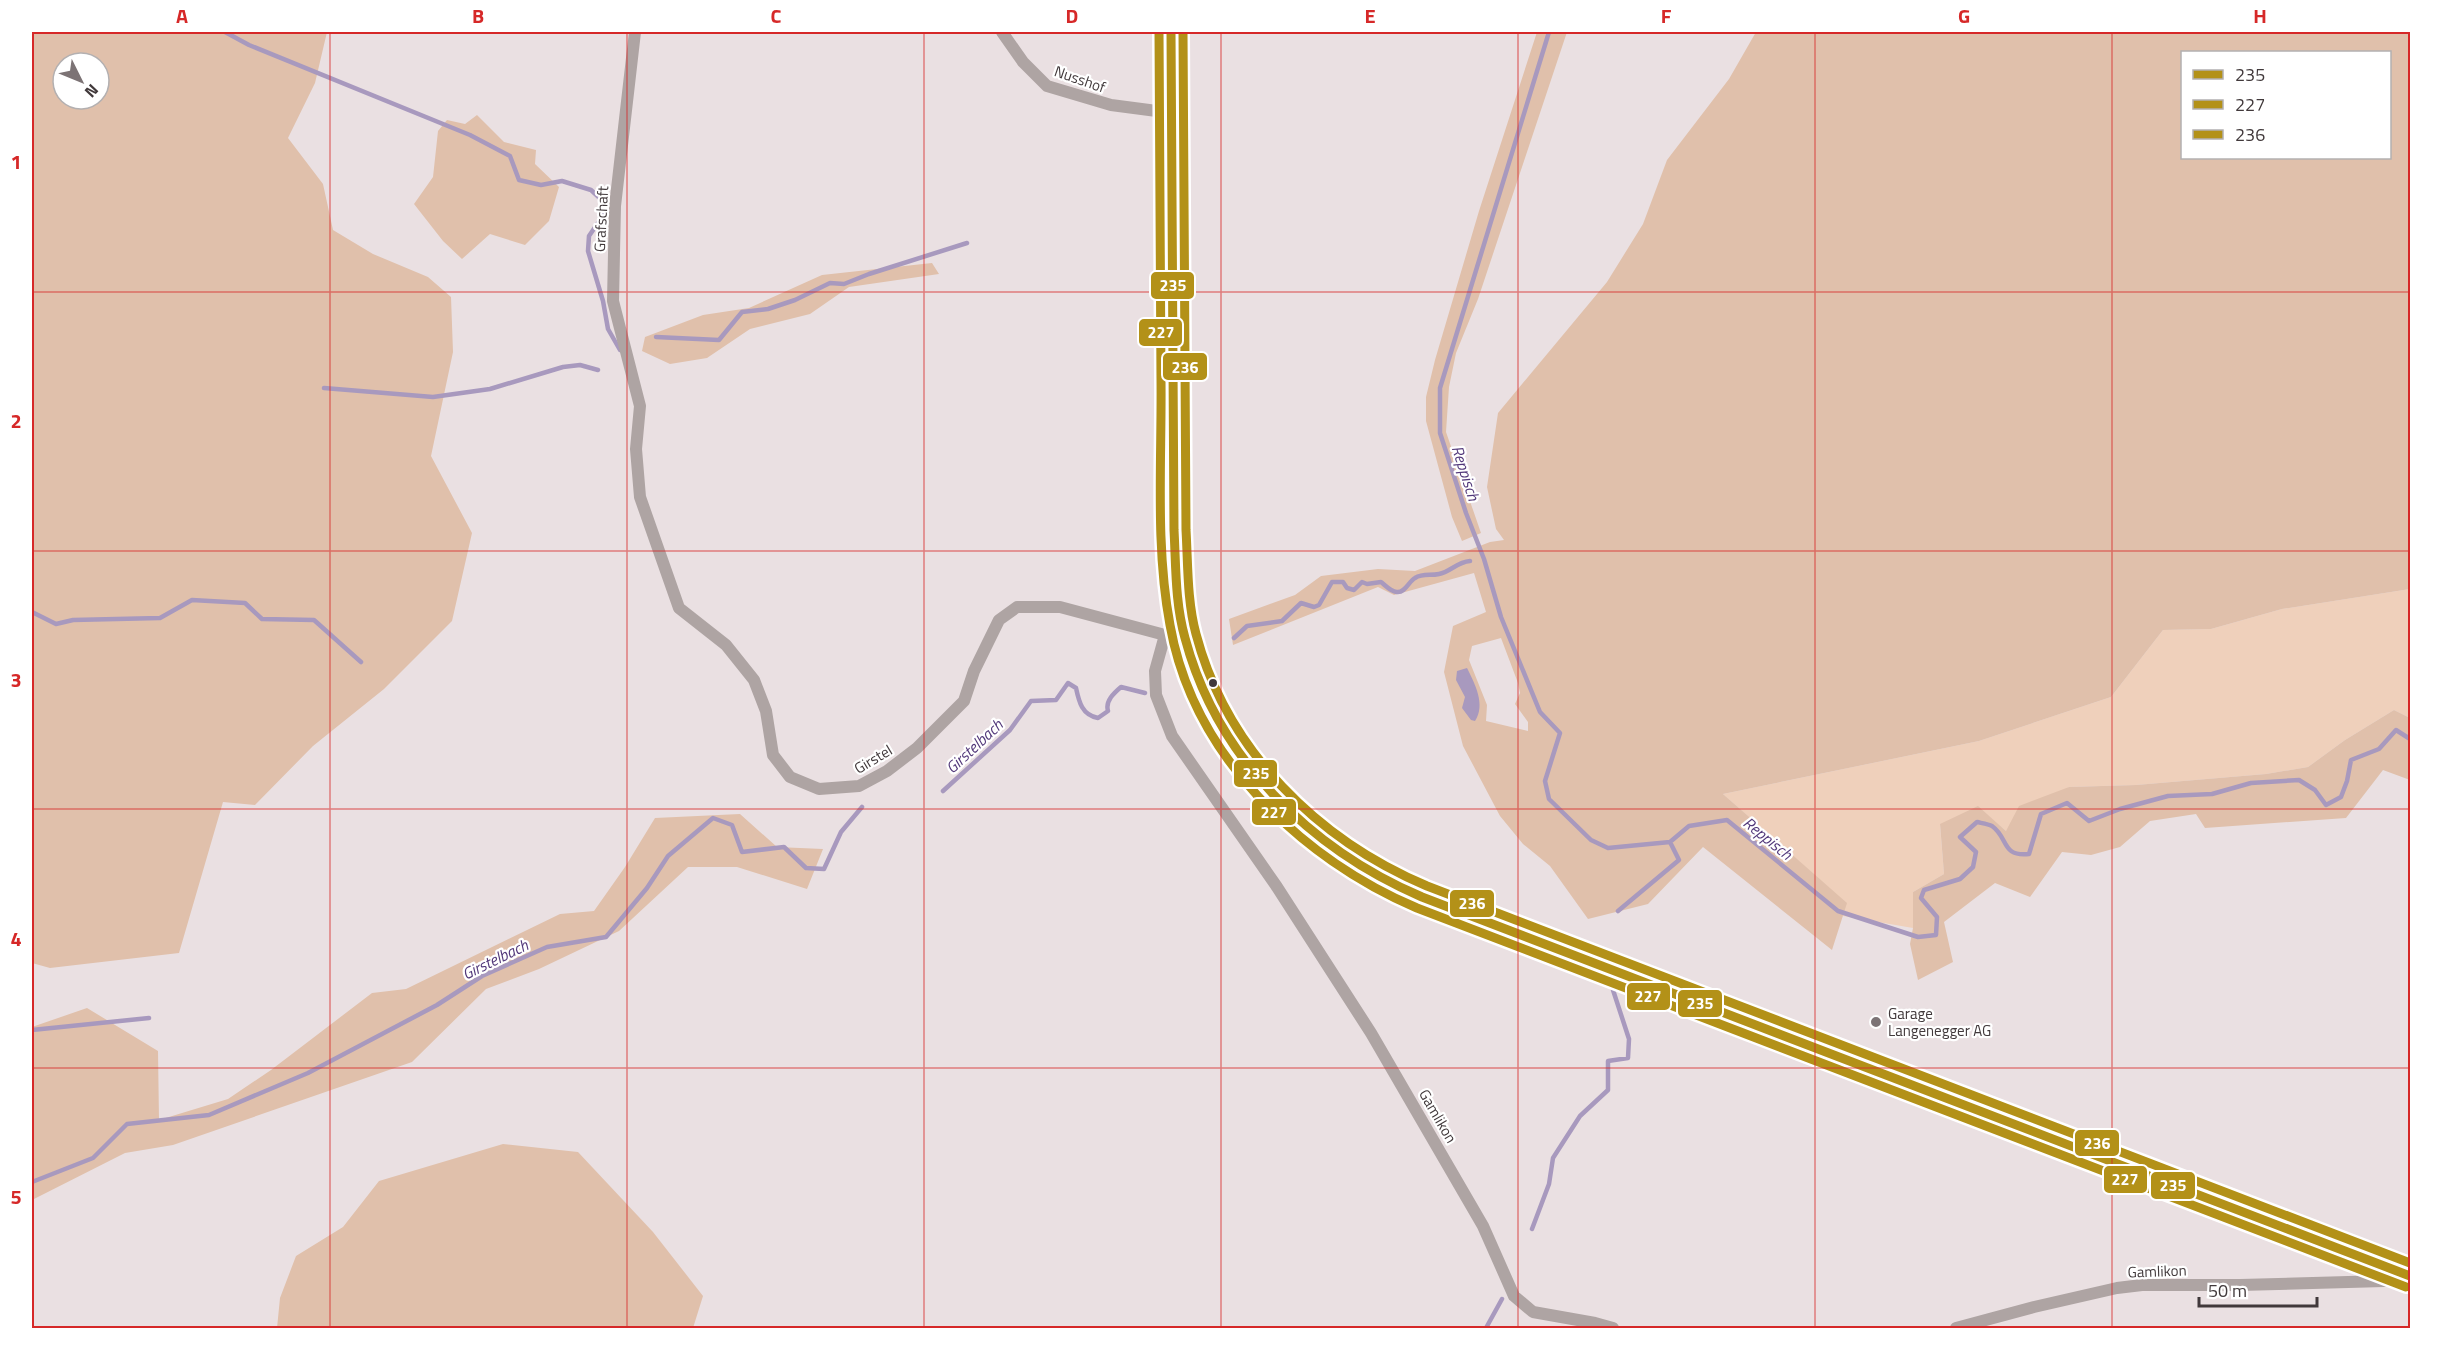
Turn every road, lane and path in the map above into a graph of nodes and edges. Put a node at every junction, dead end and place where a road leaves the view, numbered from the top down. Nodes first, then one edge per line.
1 (635, 32) edge
2 (1002, 32) edge
3 (1171, 32) edge
4 (1172, 113) junction
5 (640, 406) joint
6 (1165, 635) junction
7 (1185, 638) junction
8 (2402, 1273) edge
9 (1613, 1329) edge
10 (1956, 1329) edge

1 - 5 street, Grafschaft
2 - 4 street, Nusshof
3 - 4 main road
4 - 7 main road
5 - 6 street, Girstel
6 - 7 street
6 - 9 street, Gamlikon
7 - 8 main road
8 - 10 street, Gamlikon

